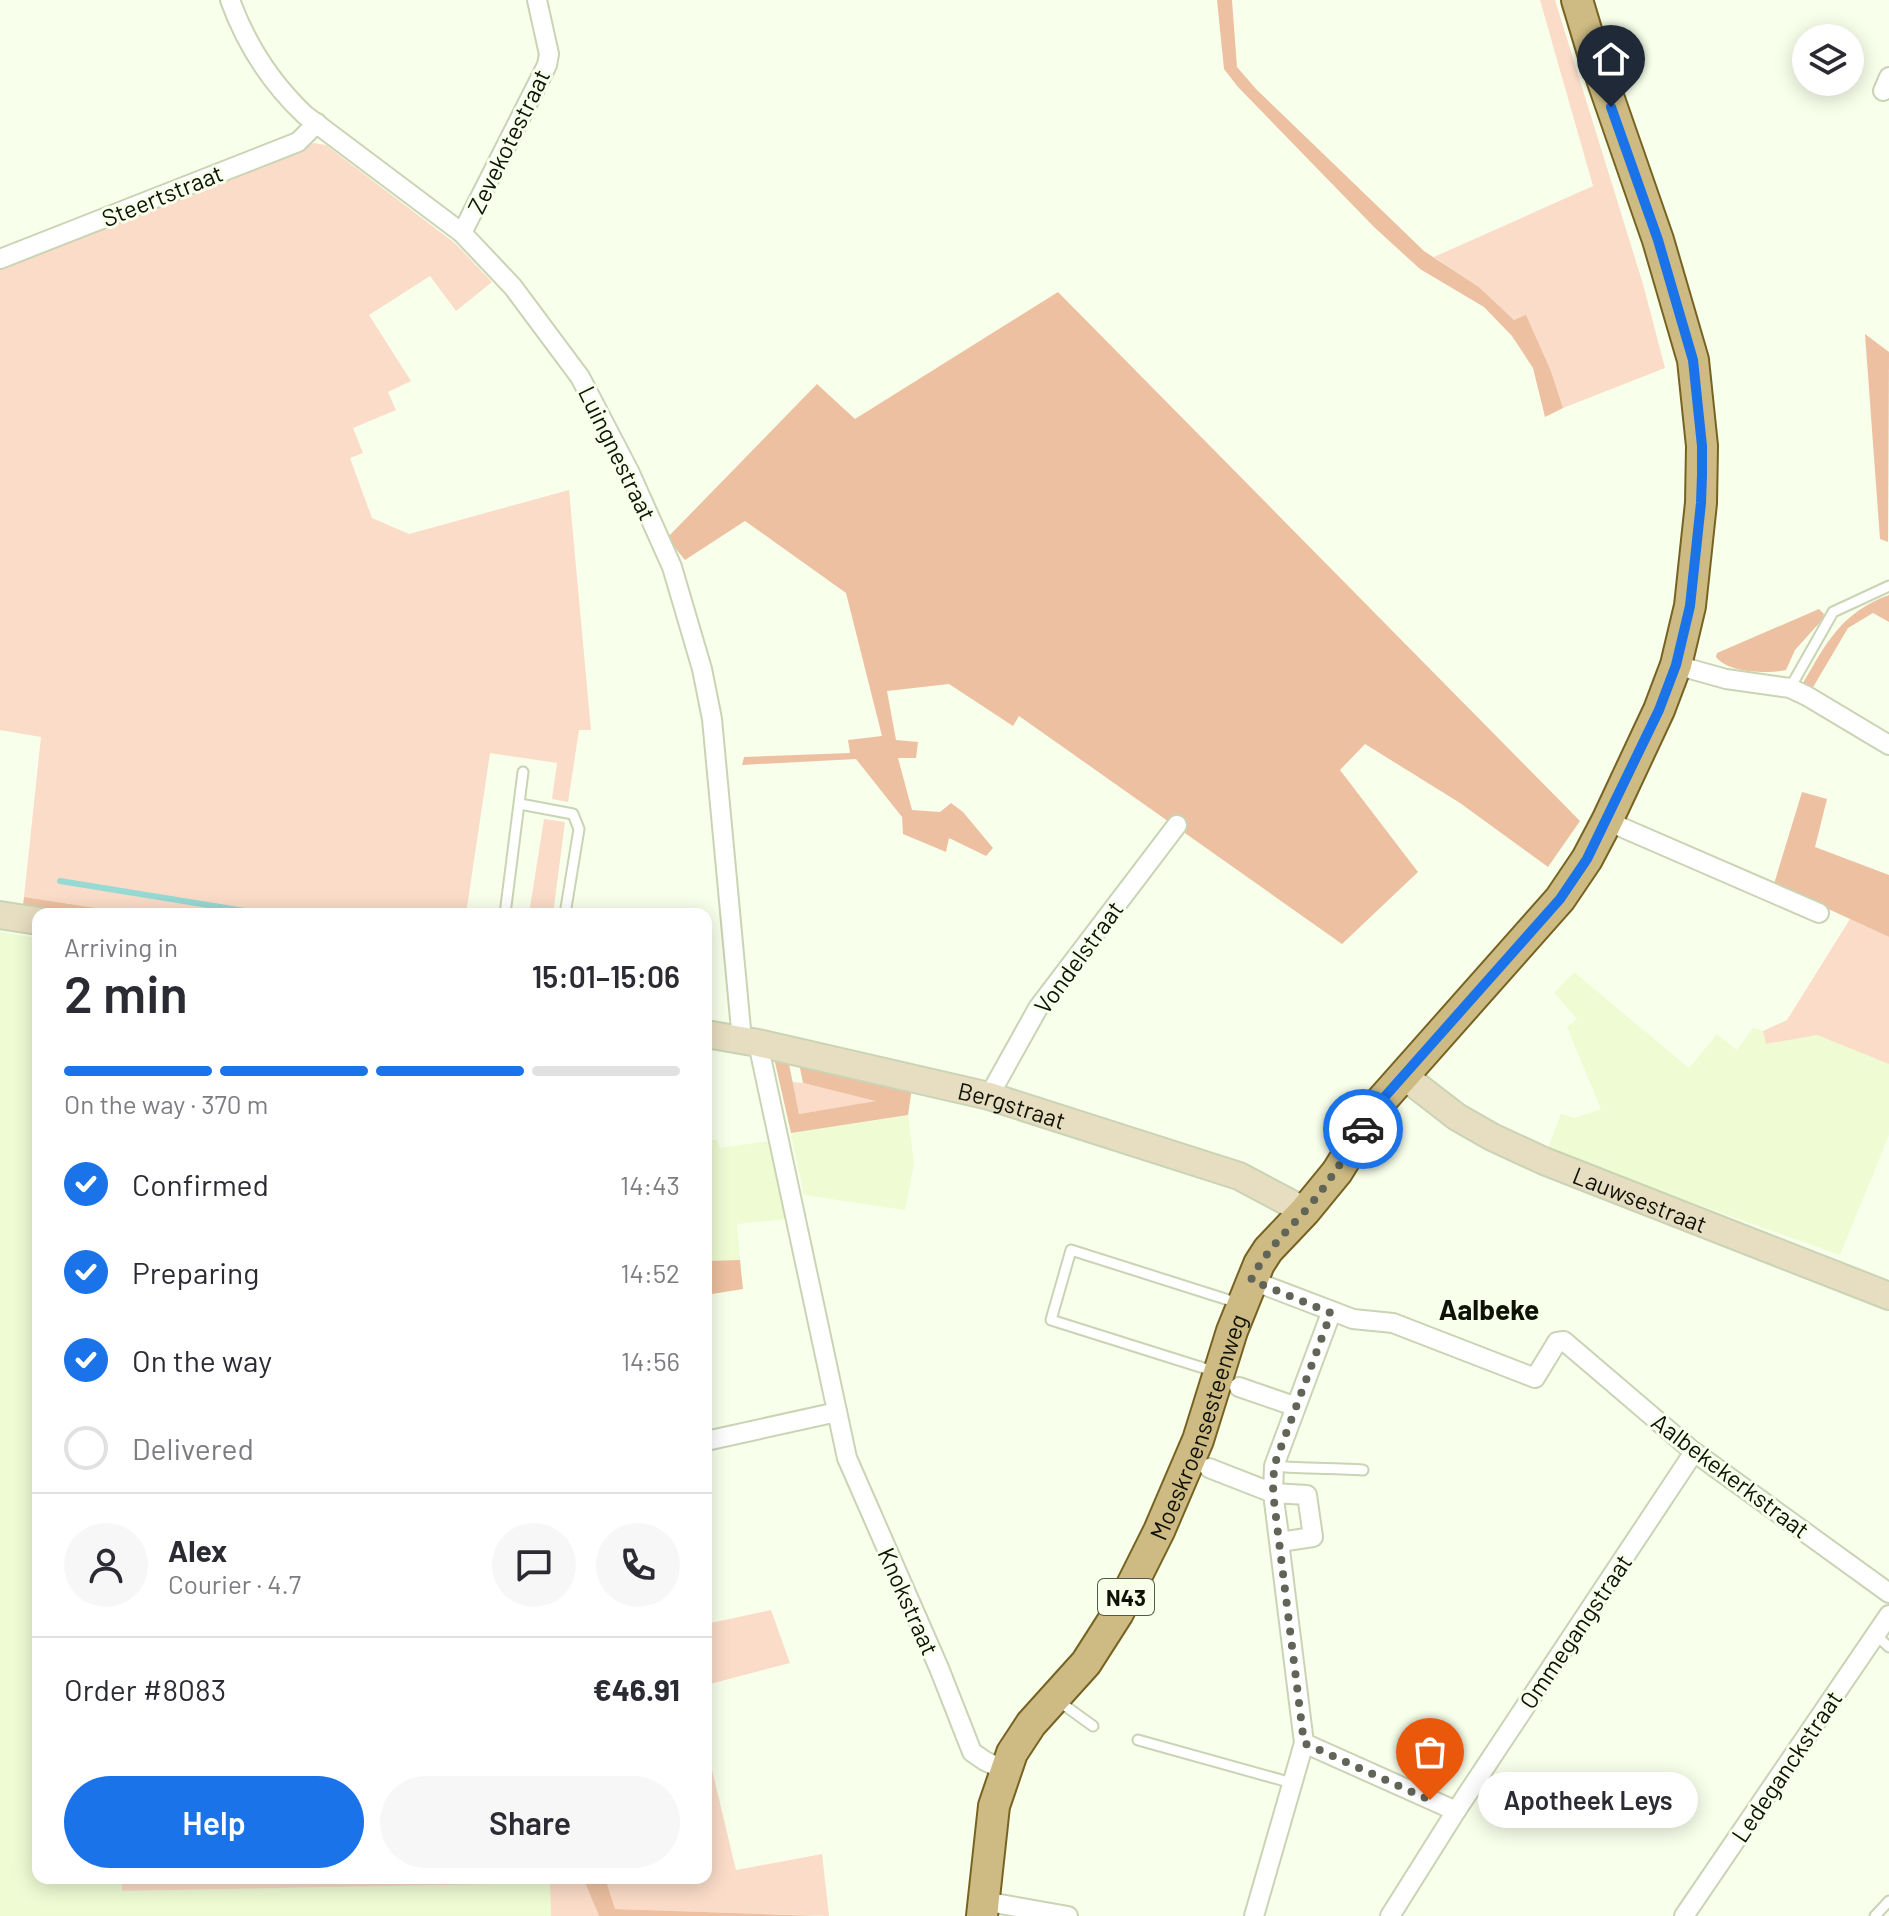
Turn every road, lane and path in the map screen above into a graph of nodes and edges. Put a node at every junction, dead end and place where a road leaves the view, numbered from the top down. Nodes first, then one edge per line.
1 (230, 0) edge
2 (537, 0) edge
3 (1577, 0) edge
4 (317, 123) junction
5 (462, 233) junction
6 (0, 259) edge
7 (1889, 586) edge
8 (1676, 665) junction
9 (1790, 688) junction
10 (1889, 745) edge
11 (523, 772) dead end
12 (520, 804) junction
13 (1607, 821) junction
14 (1177, 825) dead end
15 (506, 908) edge
16 (566, 908) edge
17 (1819, 913) dead end
18 (0, 915) edge
19 (32, 920) edge
20 (712, 1035) edge
21 (750, 1041) junction
22 (1404, 1076) junction
23 (989, 1096) junction
24 (1305, 1211) junction
25 (1246, 1292) junction
26 (1889, 1296) edge
27 (1331, 1313) junction
28 (1229, 1380) junction
29 (1291, 1405) dead end
30 (837, 1412) junction
31 (712, 1440) edge
32 (1694, 1452) junction
33 (1209, 1466) dead end
34 (1270, 1468) junction
35 (1231, 1470) dead end
36 (1363, 1470) dead end
37 (1273, 1493) junction
38 (1889, 1593) edge
39 (1889, 1615) edge
40 (1882, 1641) edge
41 (1055, 1699) junction
42 (1093, 1726) dead end
43 (1138, 1740) dead end
44 (1304, 1743) junction
45 (997, 1767) junction
46 (1292, 1783) junction
47 (1456, 1811) junction
48 (1889, 1901) edge
49 (983, 1908) edge
50 (1688, 1914) edge
51 (1068, 1916) edge
52 (1254, 1916) edge
53 (1390, 1916) edge
54 (1875, 1916) edge

1 - 4 street, Luingnestraat
2 - 5 street, Zevekotestraat
3 - 8 main road, Moeskroensesteenweg / N43
4 - 5 street, Luingnestraat
4 - 6 street, Steertstraat
5 - 21 street, Luingnestraat
7 - 9 lane
8 - 9 street
8 - 13 main road, Moeskroensesteenweg / N43
9 - 10 street
11 - 12 lane
12 - 15 lane
12 - 16 lane
13 - 17 street
13 - 22 main road, Moeskroensesteenweg / N43
14 - 23 street, Vondelstraat
18 - 19 street
20 - 21 street, Bergstraat
21 - 23 street, Bergstraat
21 - 30 street, Knokstraat
22 - 24 main road, Moeskroensesteenweg / N43
22 - 26 street, Lauwsestraat
23 - 24 street, Bergstraat
24 - 25 main road, Moeskroensesteenweg / N43
25 - 27 street
25 - 28 main road, Moeskroensesteenweg / N43
25 - 28 lane
27 - 32 street, Aalbekekerkstraat
27 - 34 street
28 - 29 street
28 - 41 main road, Moeskroensesteenweg / N43
30 - 31 street
30 - 45 street, Knokstraat
32 - 38 street, Aalbekekerkstraat
32 - 47 street, Ommegangstraat
33 - 37 street
34 - 35 street
34 - 36 lane
34 - 37 street
37 - 44 street
39 - 40 street, Ledeganckstraat
40 - 50 street, Ledeganckstraat
41 - 42 lane
41 - 45 main road, Moeskroensesteenweg / N43
43 - 46 lane
44 - 46 street
44 - 47 street
45 - 49 main road, Moeskroensesteenweg / N43
46 - 52 street
47 - 53 street, Ommegangstraat
48 - 54 lane
49 - 51 street

